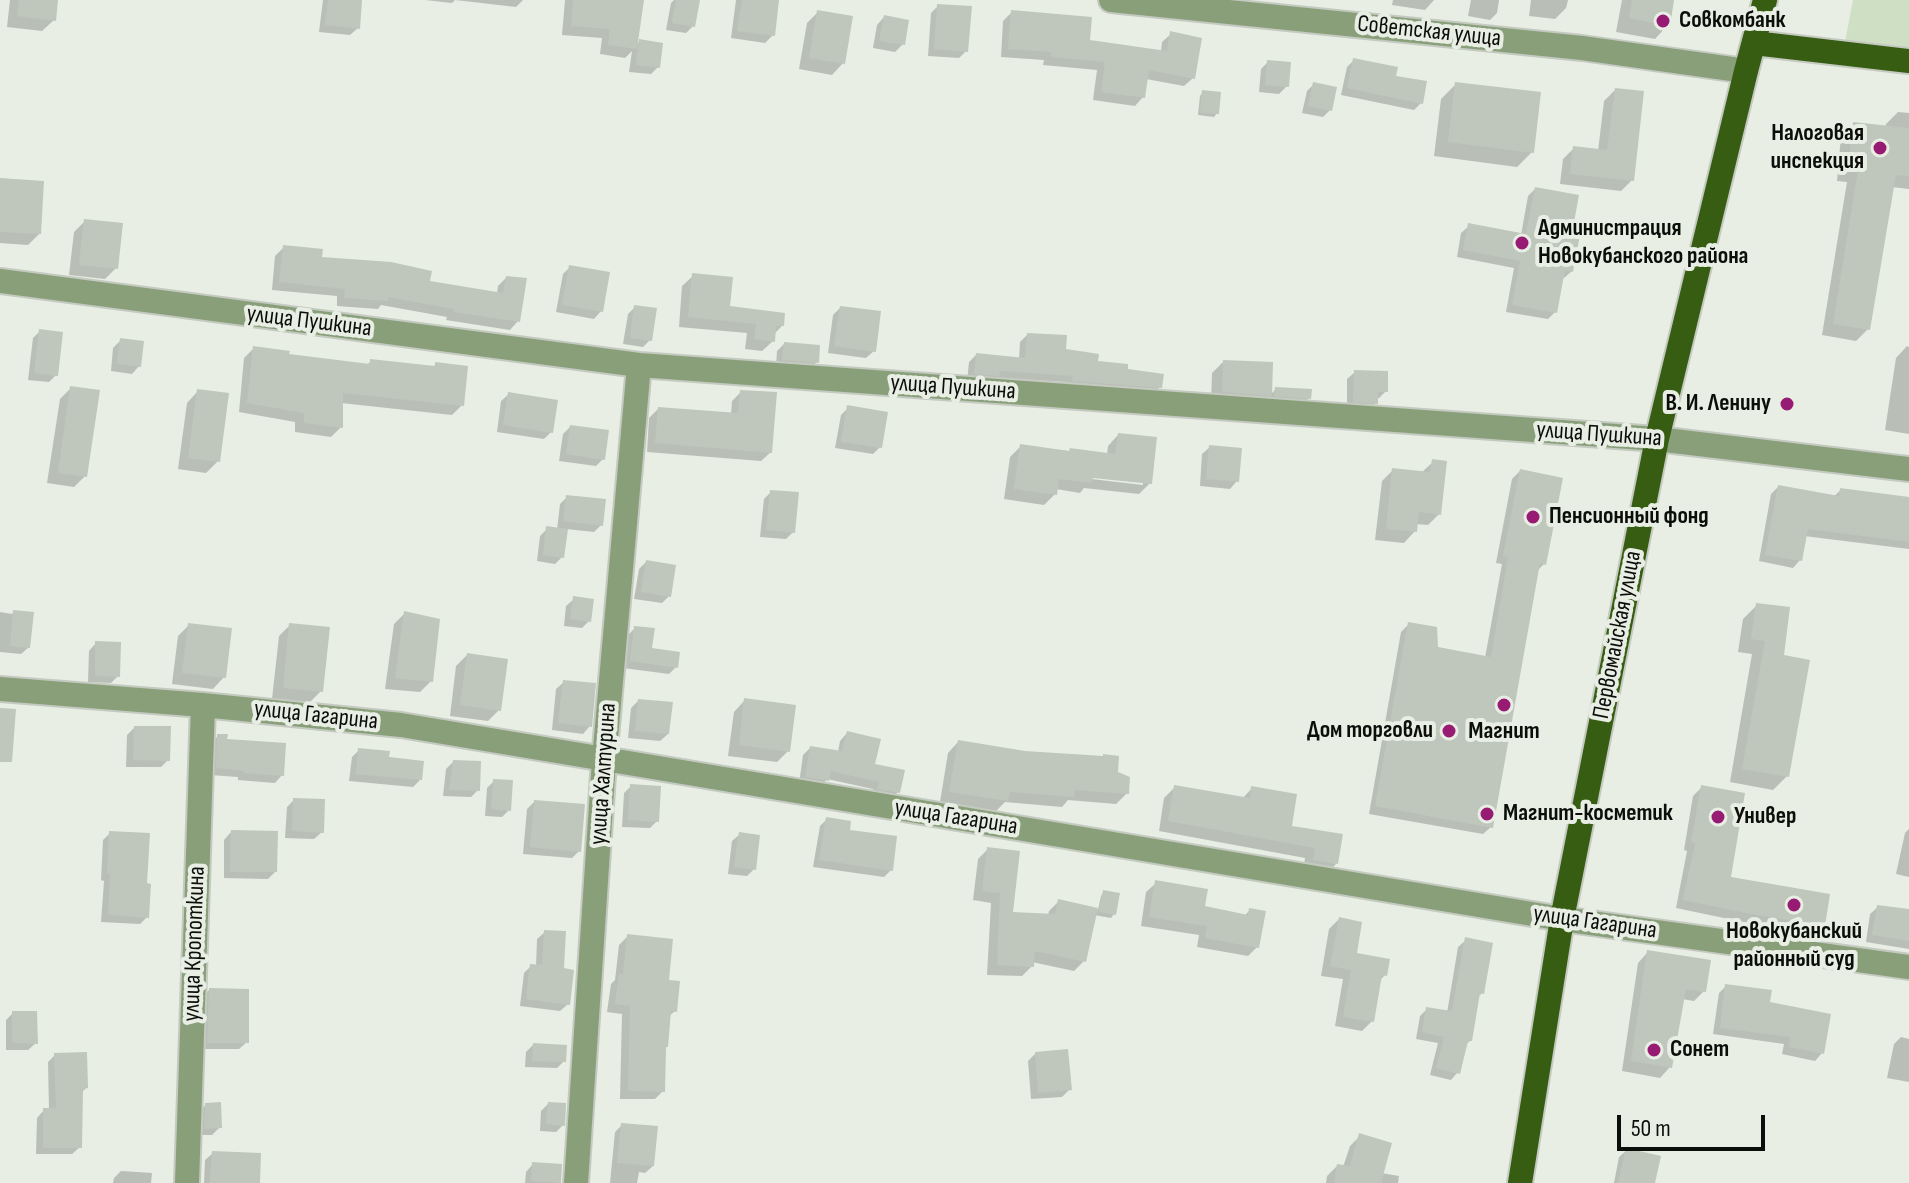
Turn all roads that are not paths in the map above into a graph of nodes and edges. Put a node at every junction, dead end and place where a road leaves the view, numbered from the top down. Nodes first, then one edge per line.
1 (1111, 0) edge
2 (1765, 0) edge
3 (1754, 43) junction
4 (1909, 61) edge
5 (1746, 71) junction
6 (0, 281) edge
7 (639, 365) junction
8 (1657, 439) junction
9 (1909, 469) edge
10 (0, 689) edge
11 (203, 705) junction
12 (604, 760) junction
13 (1562, 919) junction
14 (1909, 967) edge
15 (187, 1183) edge
16 (576, 1183) edge
17 (1520, 1183) edge

1 - 5 street, Советская улица
2 - 3 main road, Первомайская улица
3 - 4 main road
3 - 5 main road, Первомайская улица
5 - 8 main road, Первомайская улица
6 - 7 street, улица Пушкина
7 - 8 street, улица Пушкина
7 - 12 street, улица Халтурина
8 - 9 street, улица Пушкина
8 - 13 main road, Первомайская улица
10 - 11 street, улица Гагарина
11 - 12 street, улица Гагарина
11 - 15 street, улица Кропоткина
12 - 13 street, улица Гагарина
12 - 16 street, улица Халтурина
13 - 14 street, улица Гагарина
13 - 17 main road, Первомайская улица

